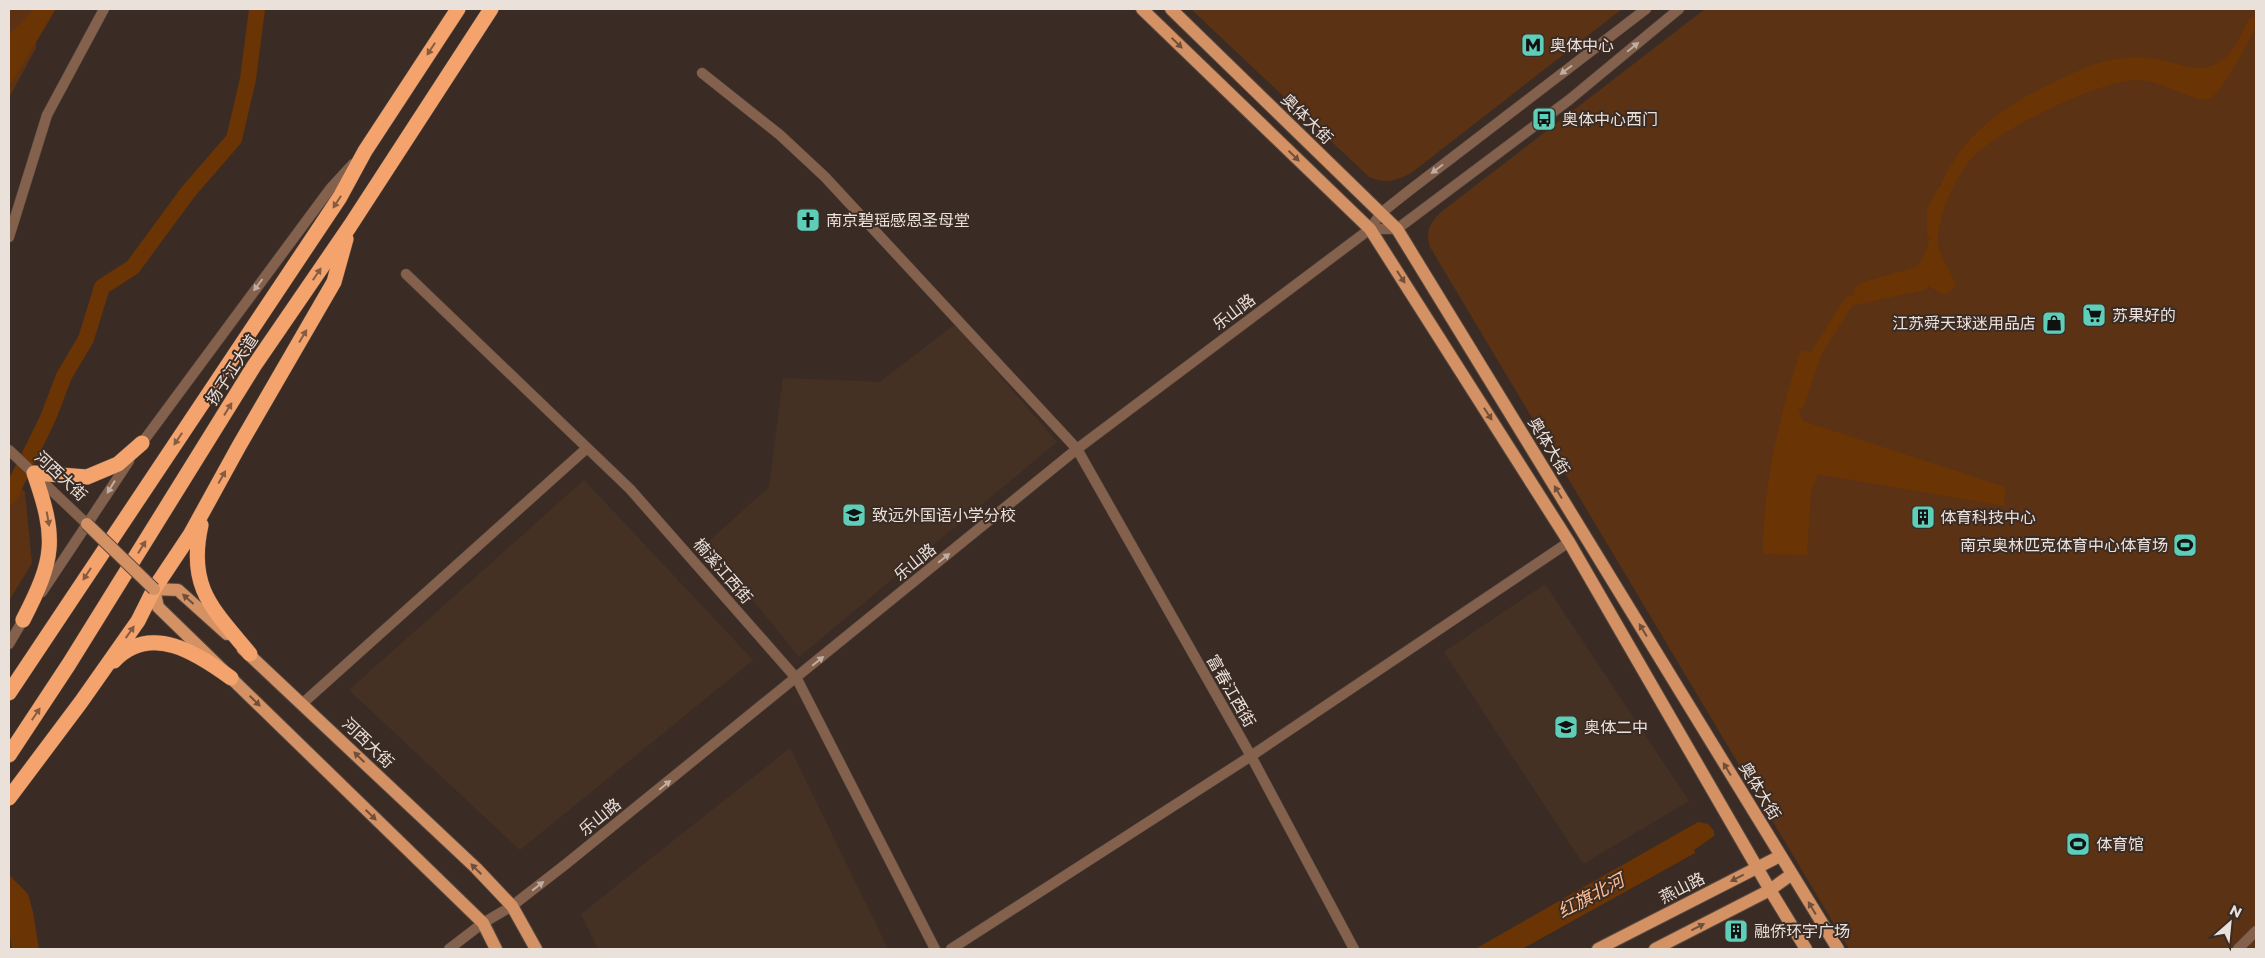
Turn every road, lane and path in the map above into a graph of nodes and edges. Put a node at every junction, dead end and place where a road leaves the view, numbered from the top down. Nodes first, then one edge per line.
1 (104, 9) edge
2 (458, 9) edge
3 (491, 9) edge
4 (1142, 9) edge
5 (1170, 9) edge
6 (1646, 9) edge
7 (1680, 9) edge
8 (702, 73) dead end
9 (364, 151) junction
10 (1381, 213) junction
11 (350, 226) junction
12 (1370, 229) junction
13 (1397, 229) junction
14 (9, 237) edge
15 (406, 274) dead end
16 (142, 443) junction
17 (587, 448) junction
18 (1077, 449) junction
19 (9, 450) edge
20 (33, 472) junction
21 (207, 503) junction
22 (87, 524) junction
23 (1569, 542) junction
24 (154, 589) junction
25 (23, 620) junction
26 (9, 644) edge
27 (250, 654) junction
28 (231, 678) junction
29 (797, 678) junction
30 (98, 679) junction
31 (9, 693) edge
32 (302, 703) junction
33 (9, 755) edge
34 (1251, 756) junction
35 (9, 798) edge
36 (1780, 856) junction
37 (1758, 867) junction
38 (1792, 874) junction
39 (1770, 890) junction
40 (512, 906) junction
41 (483, 923) junction
42 (2256, 931) edge
43 (449, 949) edge
44 (496, 949) edge
45 (536, 949) edge
46 (935, 949) edge
47 (951, 949) edge
48 (1354, 949) edge
49 (1598, 949) edge
50 (1655, 949) edge
51 (1806, 949) edge
52 (1838, 949) edge
53 (2238, 949) edge

1 - 14 street
2 -> 9 highway, 扬子江大道
3 - 11 highway, 扬子江大道
4 -> 12 main road, 奥体大街
5 - 10 main road, 奥体大街
6 -> 10 street, 乐山路
13 -> 7 street
8 - 18 street, 富春江西街
9 -> 16 street, 扬子江大道
9 -> 31 highway, 扬子江大道
10 - 12 street, 乐山路
10 - 13 main road, 奥体大街
21 -> 11 highway
33 -> 11 highway, 扬子江大道
12 - 13 street
12 - 18 street, 乐山路
12 -> 23 main road, 奥体大街
36 -> 13 main road, 奥体大街
15 - 17 street, 楠溪江西街
16 - 20 highway
16 -> 22 street, 扬子江大道
17 - 29 street, 楠溪江西街
17 - 32 street
29 -> 18 street, 乐山路
18 - 34 street, 富春江西街
19 - 20 street, 河西大街
20 - 22 street, 河西大街
20 -> 25 highway
21 - 24 highway
21 - 27 highway
22 - 24 main road, 河西大街, bridge
22 - 25 street, 扬子江大道
23 - 34 street
23 - 37 main road, 奥体大街
27 -> 24 main road, 河西大街
24 - 28 main road, 河西大街
30 -> 24 highway
25 - 26 street, 扬子江大道
27 - 32 main road, 河西大街
28 - 30 highway
28 -> 41 main road, 河西大街
40 -> 29 street, 乐山路
29 - 46 street, 楠溪江西街
30 - 35 highway
40 -> 32 main road, 河西大街
34 - 47 street
34 - 48 street, 富春江西街
36 - 37 main road, 燕山路
36 - 38 main road, 奥体大街
37 - 39 main road, 奥体大街
37 -> 49 main road, 燕山路
38 - 39 main road
52 -> 38 main road, 奥体大街
50 -> 39 main road
39 - 51 main road, 奥体大街
40 - 41 street, 乐山路
40 - 45 main road, 河西大街
41 - 43 street, 乐山路
41 - 44 main road, 河西大街
42 - 53 street

